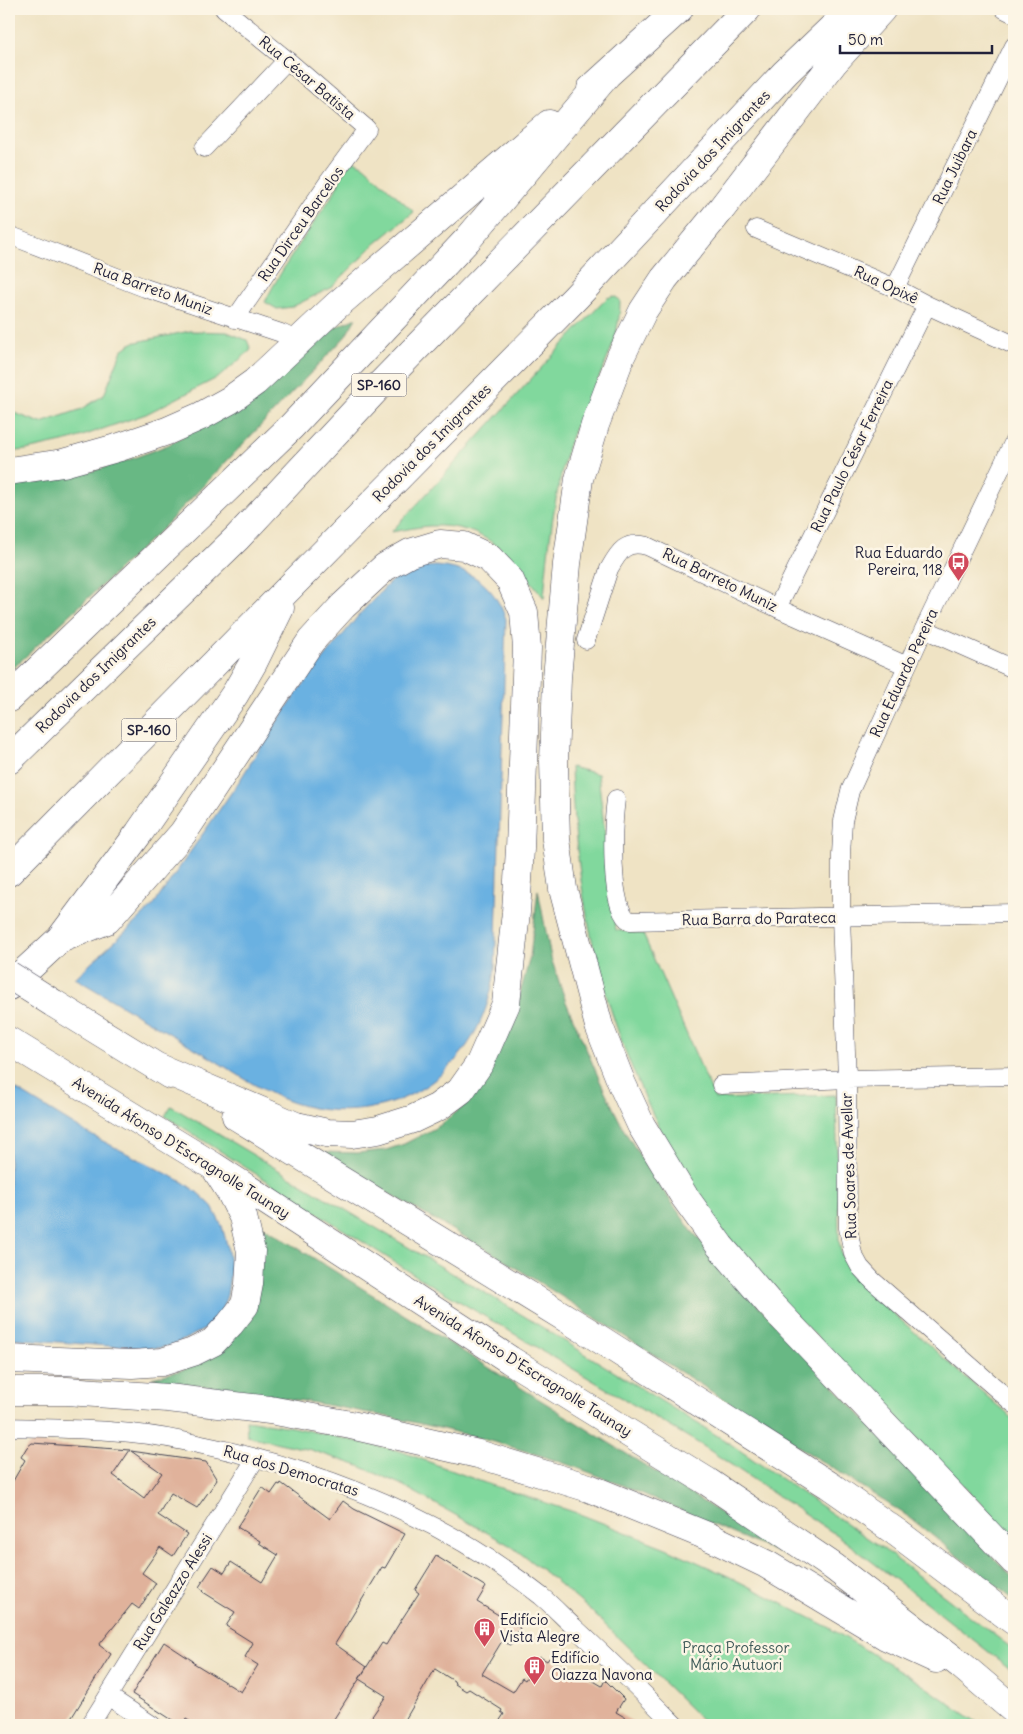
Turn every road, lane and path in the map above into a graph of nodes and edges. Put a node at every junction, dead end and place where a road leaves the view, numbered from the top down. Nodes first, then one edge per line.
1 (224, 9) edge
2 (679, 9) edge
3 (747, 9) edge
4 (852, 9) edge
5 (882, 9) edge
6 (1004, 9) edge
7 (1014, 14) edge
8 (1014, 46) edge
9 (287, 60) junction
10 (605, 77) junction
11 (367, 129) joint
12 (204, 148) dead end
13 (756, 229) dead end
14 (9, 235) edge
15 (896, 288) junction
16 (927, 305) junction
17 (235, 319) junction
18 (298, 341) junction
19 (1014, 345) edge
20 (1014, 441) edge
21 (1009, 467) edge
22 (9, 471) edge
23 (289, 588) junction
24 (777, 608) junction
25 (924, 629) junction
26 (586, 640) dead end
27 (907, 666) junction
28 (1014, 669) edge
29 (9, 698) edge
30 (9, 760) edge
31 (616, 799) dead end
32 (9, 872) edge
33 (1014, 913) edge
34 (841, 917) junction
35 (60, 939) junction
36 (9, 975) edge
37 (9, 986) edge
38 (12, 1043) edge
39 (155, 1066) junction
40 (1014, 1076) edge
41 (847, 1079) junction
42 (721, 1086) dead end
43 (213, 1166) junction
44 (9, 1359) edge
45 (9, 1391) edge
46 (1014, 1404) edge
47 (10, 1428) edge
48 (256, 1458) junction
49 (1014, 1561) edge
50 (1014, 1621) edge
51 (976, 1678) junction
52 (108, 1696) junction
53 (1014, 1710) edge
54 (90, 1725) edge
55 (152, 1725) edge
56 (675, 1725) edge

1 - 9 street, Rua César Batista
2 - 10 highway
3 - 30 highway, Rodovia dos Imigrantes / SP-160
4 - 23 highway, Rodovia dos Imigrantes / SP-160
5 - 49 highway
6 - 7 street
8 - 15 street, Rua Juibara
9 - 11 street, Rua César Batista
9 - 12 street
10 - 18 highway
10 - 29 highway
11 - 17 street, Rua Dirceu Barcelos
13 - 15 street, Rua Opixê
14 - 17 street, Rua Barreto Muniz
15 - 16 street, Rua Opixê
16 - 19 street, Rua Opixê
16 - 24 street, Rua Paulo César Ferreira
17 - 18 street, Rua Barreto Muniz
18 - 22 highway
20 - 21 street, Rua Eduardo Pereira
21 - 25 street, Rua Eduardo Pereira
23 - 32 highway, Rodovia dos Imigrantes / SP-160
23 - 35 highway
24 - 26 street, Rua Barreto Muniz
24 - 27 street, Rua Barreto Muniz
25 - 27 street, Rua Eduardo Pereira
25 - 28 street
27 - 34 street, Rua Eduardo Pereira
31 - 34 street, Rua Barra do Parateca
33 - 34 street, Rua Barra do Parateca
34 - 41 street, Rua Soares de Avellar
35 - 37 highway
35 - 39 highway
36 - 39 highway, bridge
38 - 43 highway, Avenida Afonso D'Escragnolle Taunay
39 - 50 highway
40 - 41 street
41 - 42 street
41 - 46 street, Rua Soares de Avellar
43 - 44 highway
43 - 51 highway, Avenida Afonso D'Escragnolle Taunay
45 - 51 highway
47 - 48 street, Rua dos Democratas
48 - 52 street, Rua Galeazzo Alessi
48 - 56 street, Rua dos Democratas
51 - 53 highway, Avenida Afonso D'Escragnolle Taunay
52 - 54 street, Rua Galeazzo Alessi
52 - 55 street

